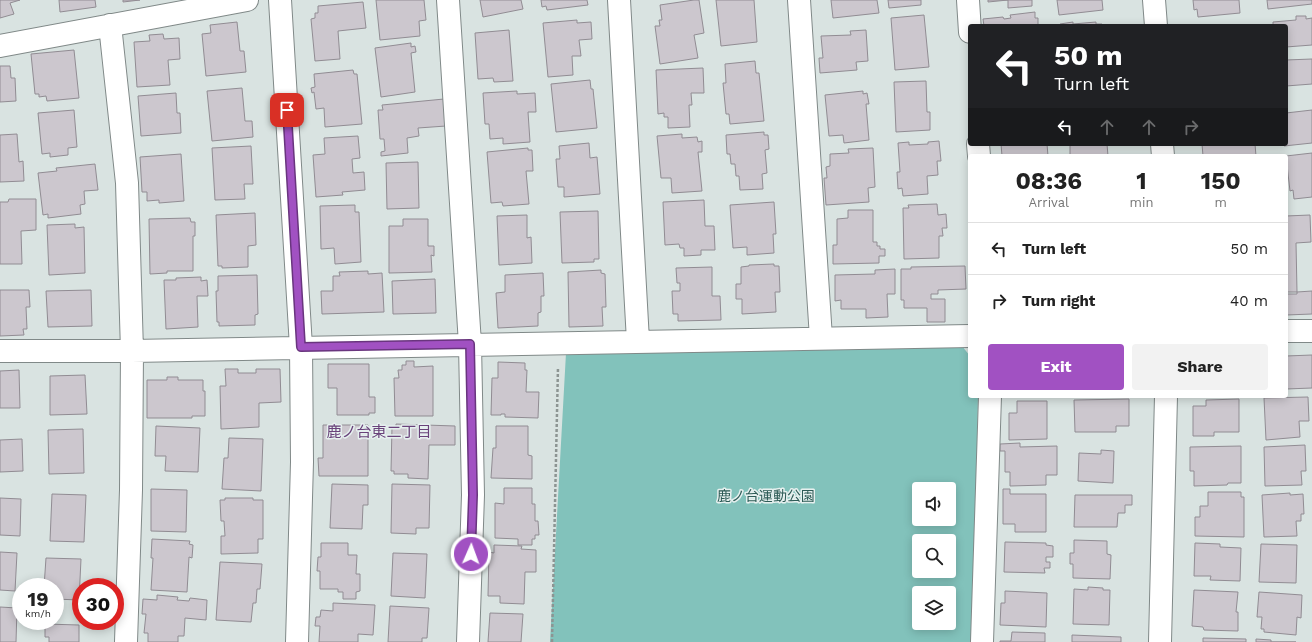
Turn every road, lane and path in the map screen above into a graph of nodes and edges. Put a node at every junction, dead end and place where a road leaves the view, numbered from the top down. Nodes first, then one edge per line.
1 (246, 0) edge
2 (280, 0) edge
3 (448, 0) edge
4 (619, 0) edge
5 (799, 0) edge
6 (968, 0) edge
7 (1154, 0) edge
8 (970, 24) edge
9 (1156, 24) edge
10 (110, 26) junction
11 (0, 46) edge
12 (1288, 331) edge
13 (1312, 331) edge
14 (968, 336) edge
15 (821, 338) junction
16 (638, 341) junction
17 (559, 343) junction
18 (470, 344) junction
19 (301, 347) junction
20 (0, 351) edge
21 (132, 351) junction
22 (990, 398) edge
23 (1166, 398) edge
24 (126, 642) edge
25 (297, 642) edge
26 (468, 642) edge
27 (552, 642) edge
28 (982, 642) edge
29 (1160, 642) edge

1 - 10 street
2 - 19 street
3 - 18 street
4 - 16 street
5 - 15 street
6 - 8 street
7 - 9 street
10 - 11 street
10 - 21 street
12 - 13 street
14 - 15 street
15 - 16 street
16 - 17 street
17 - 18 street
17 - 27 path
18 - 19 street
18 - 26 street
19 - 21 street
19 - 25 street
20 - 21 street
21 - 24 street
22 - 28 street
23 - 29 street

